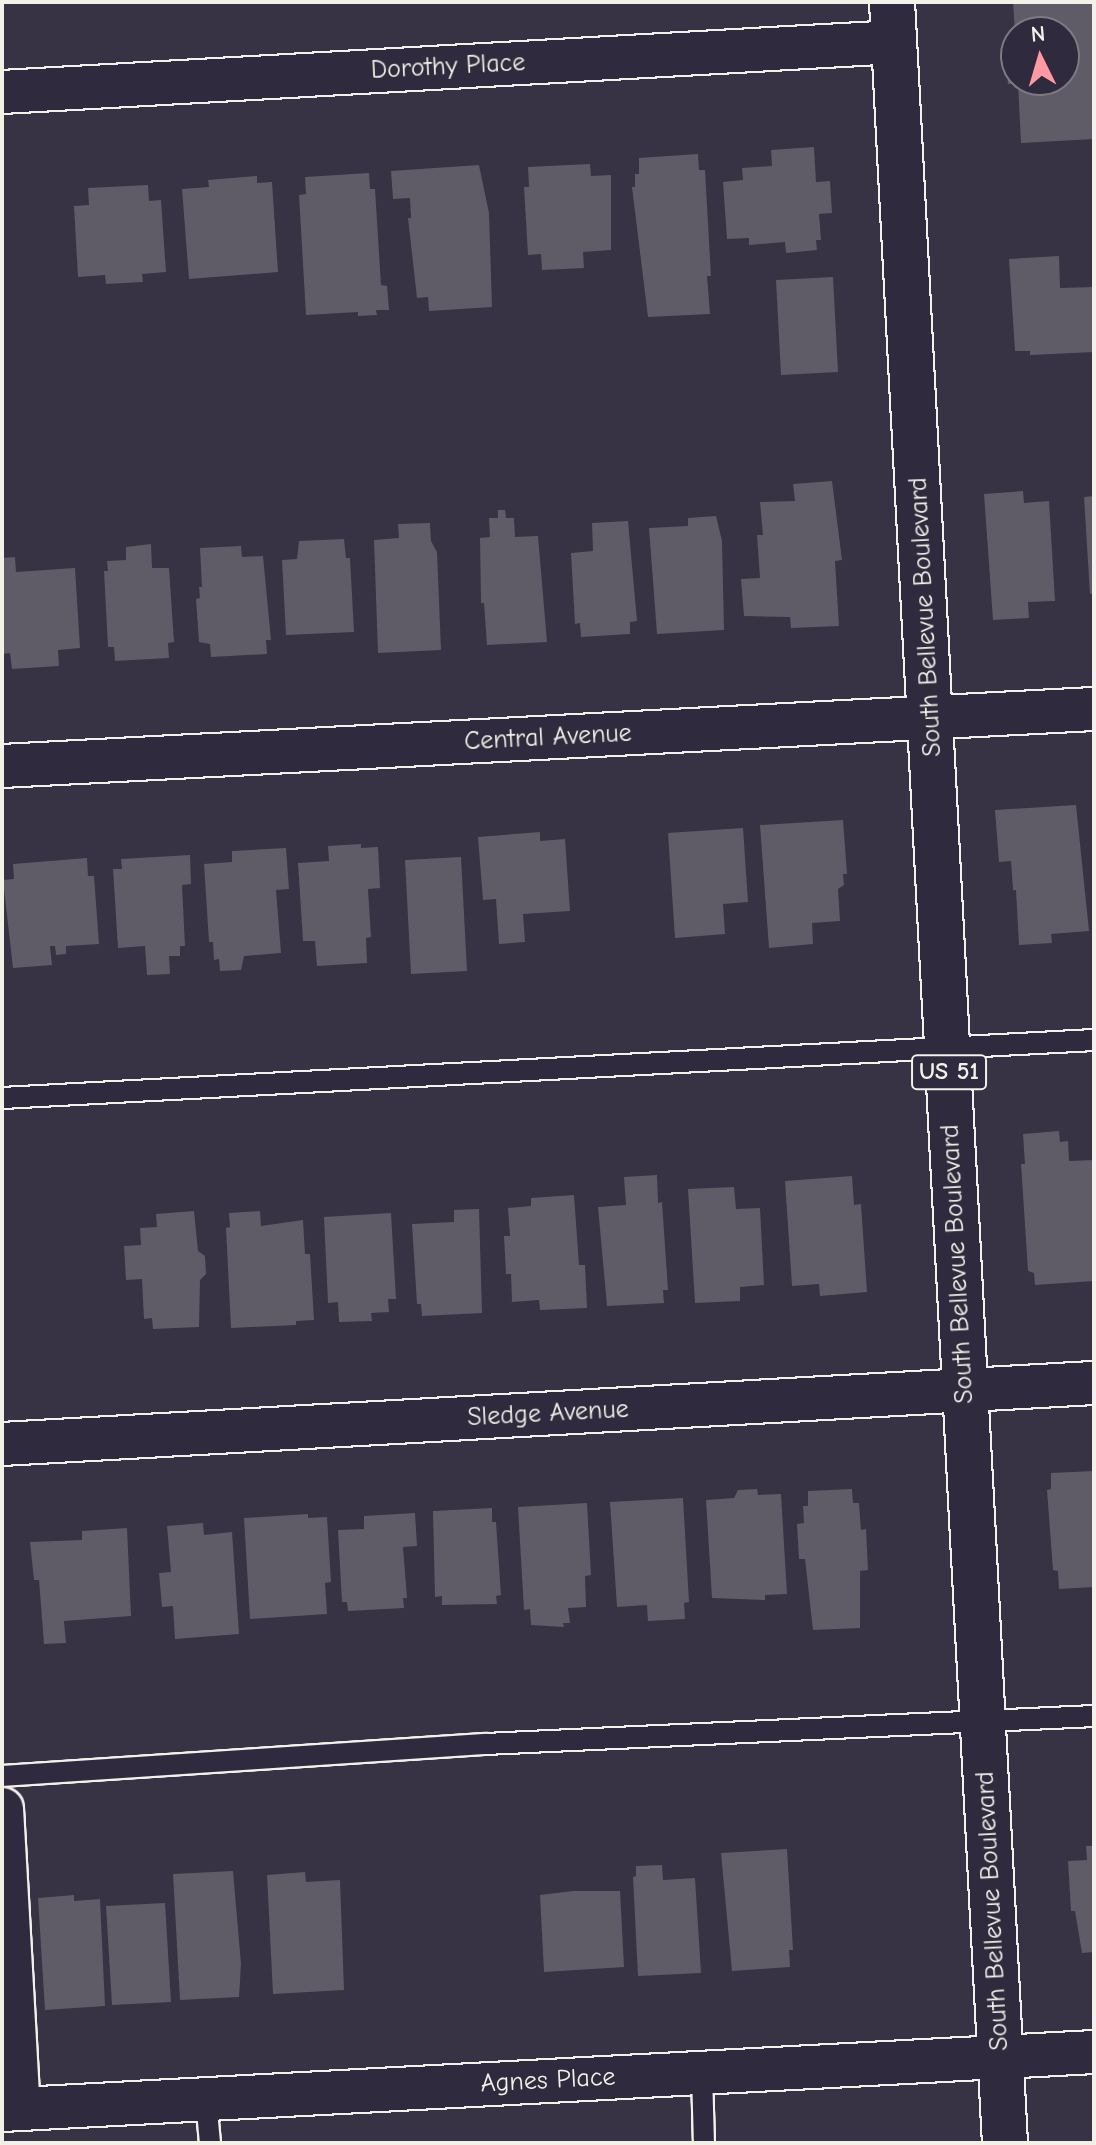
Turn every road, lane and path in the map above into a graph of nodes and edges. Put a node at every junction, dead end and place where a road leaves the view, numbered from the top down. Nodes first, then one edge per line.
1 (893, 22) edge
2 (2, 92) edge
3 (1094, 709) edge
4 (932, 717) junction
5 (2, 766) edge
6 (1094, 1040) edge
7 (948, 1047) junction
8 (2, 1098) edge
9 (1094, 1383) edge
10 (965, 1390) junction
11 (2, 1444) edge
12 (1094, 1716) edge
13 (983, 1723) junction
14 (2, 1776) edge
15 (2, 1809) edge
16 (1094, 2052) edge
17 (1001, 2057) junction
18 (702, 2073) junction
19 (206, 2100) junction
20 (10, 2110) edge
21 (210, 2143) edge
22 (704, 2143) edge
23 (1005, 2143) edge

1 - 2 street, Dorothy Place
1 - 4 main road, South Bellevue Boulevard / US 51
3 - 4 street, Central Avenue
4 - 5 street, Central Avenue
4 - 7 main road, South Bellevue Boulevard / US 51
6 - 7 lane
7 - 8 lane
7 - 10 main road, South Bellevue Boulevard / US 51
9 - 10 street, Sledge Avenue
10 - 11 street, Sledge Avenue
10 - 13 main road, South Bellevue Boulevard / US 51
12 - 13 lane
13 - 14 lane
13 - 17 main road, South Bellevue Boulevard / US 51
15 - 20 street
16 - 17 street, Agnes Place
17 - 18 street, Agnes Place
17 - 23 main road, South Bellevue Boulevard / US 51
18 - 19 street, Agnes Place
18 - 22 lane
19 - 20 street, Agnes Place
19 - 21 lane

